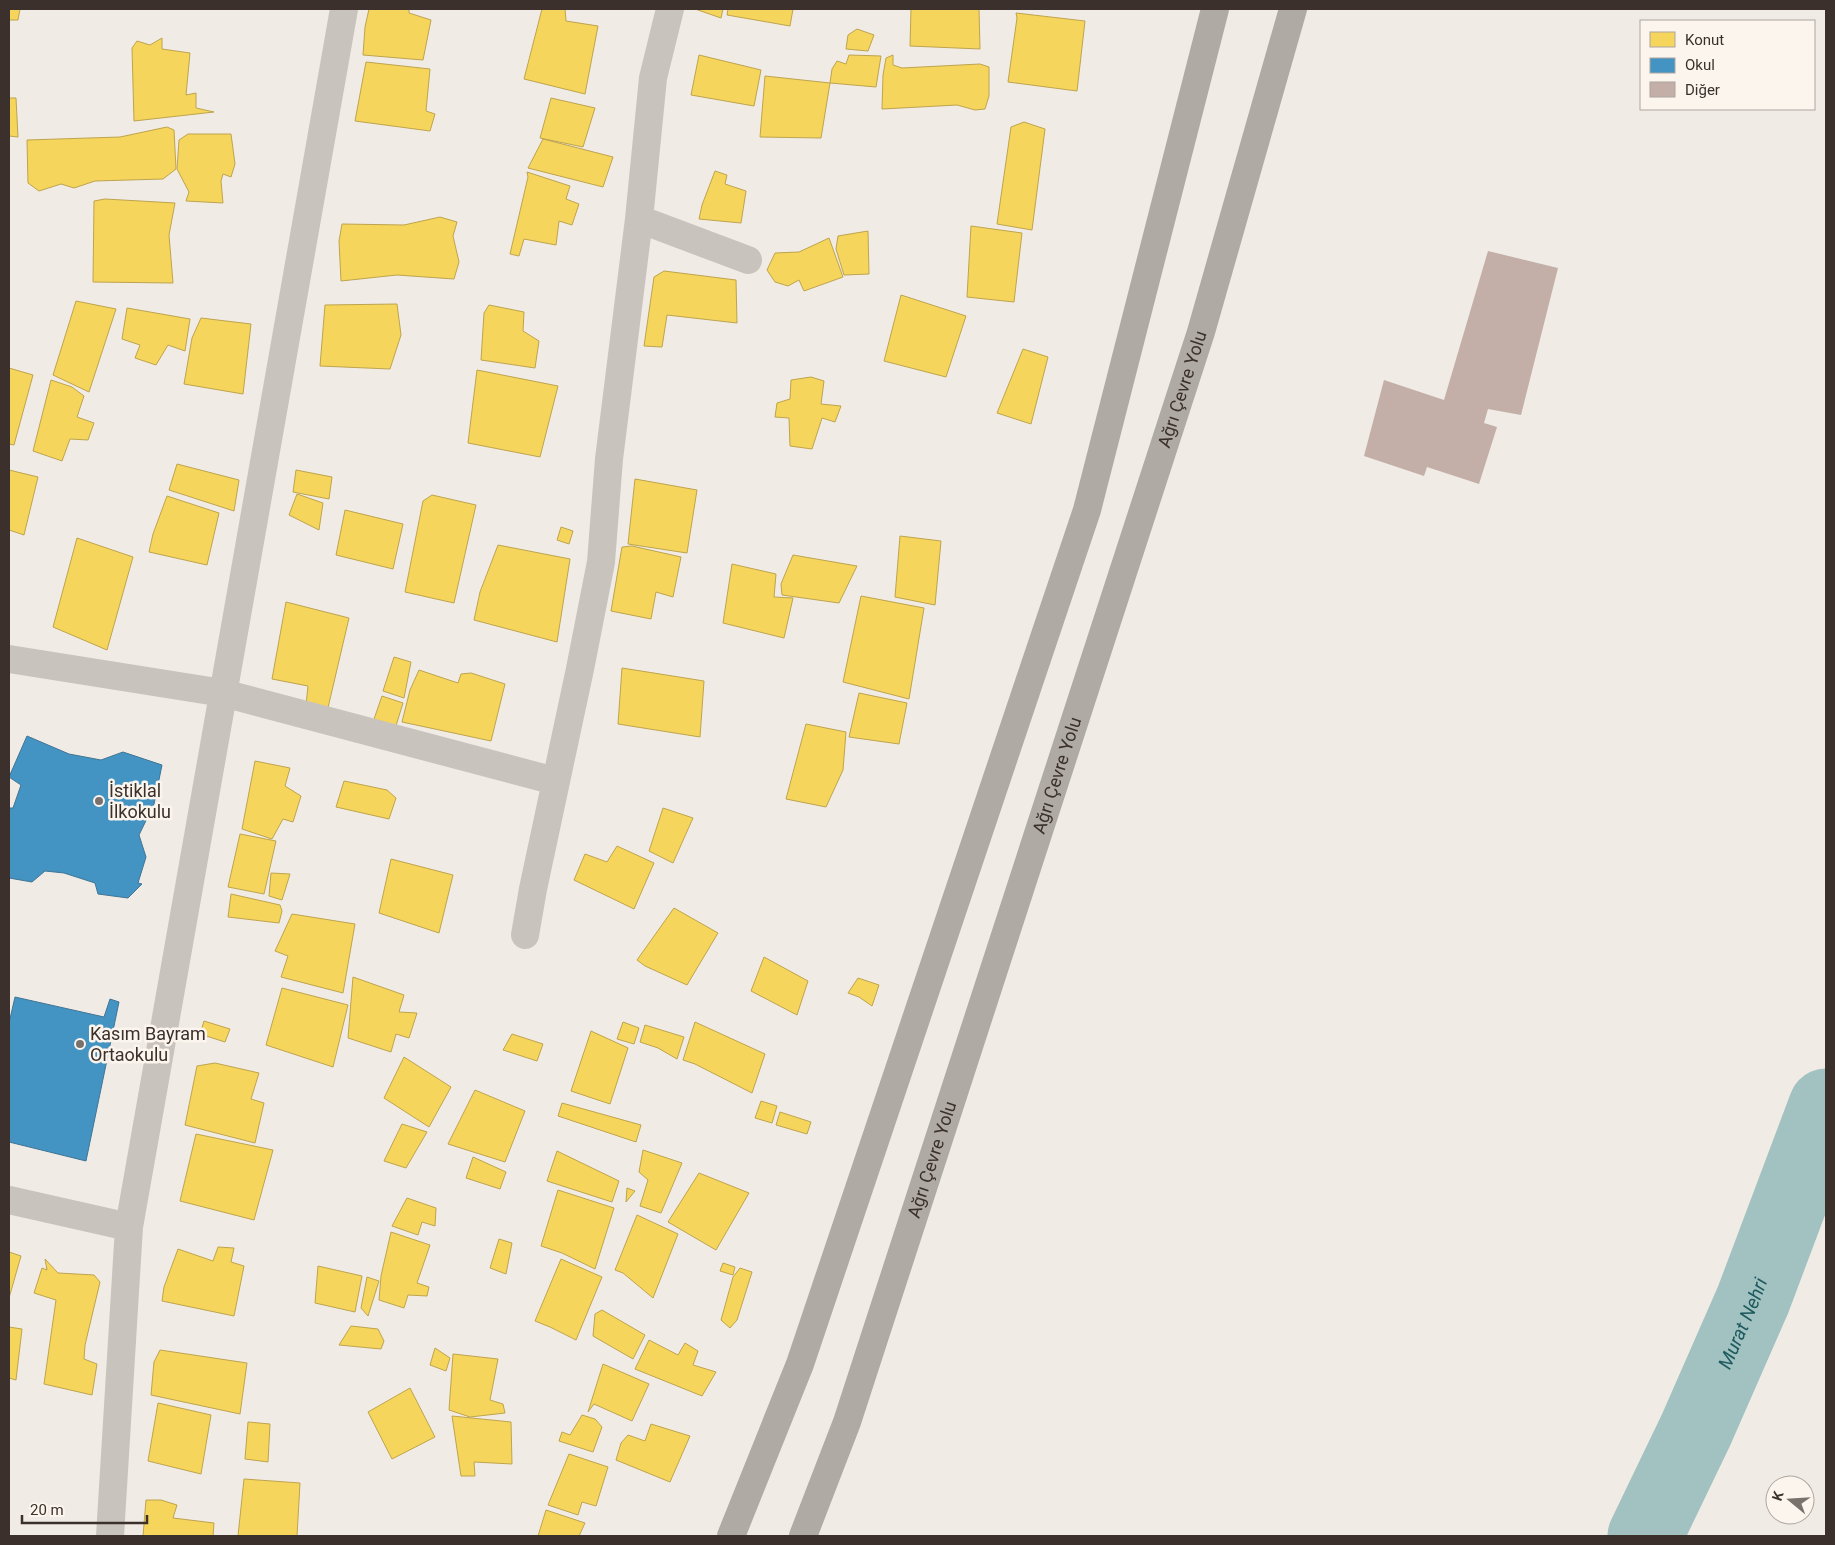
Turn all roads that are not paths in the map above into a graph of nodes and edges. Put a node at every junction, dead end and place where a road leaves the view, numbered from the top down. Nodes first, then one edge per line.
1 (344, 9) edge
2 (670, 9) edge
3 (1216, 9) edge
4 (1293, 9) edge
5 (639, 219) junction
6 (748, 260) dead end
7 (9, 659) edge
8 (223, 693) junction
9 (556, 781) junction
10 (525, 935) dead end
11 (9, 1200) edge
12 (129, 1228) junction
13 (110, 1536) edge
14 (731, 1536) edge
15 (803, 1536) edge

1 - 8 street
2 - 5 street
3 - 14 highway
4 - 15 highway, Ağrı Çevre Yolu
5 - 6 street
5 - 9 street
7 - 8 street
8 - 9 street
8 - 12 street
9 - 10 street
11 - 12 street
12 - 13 street

